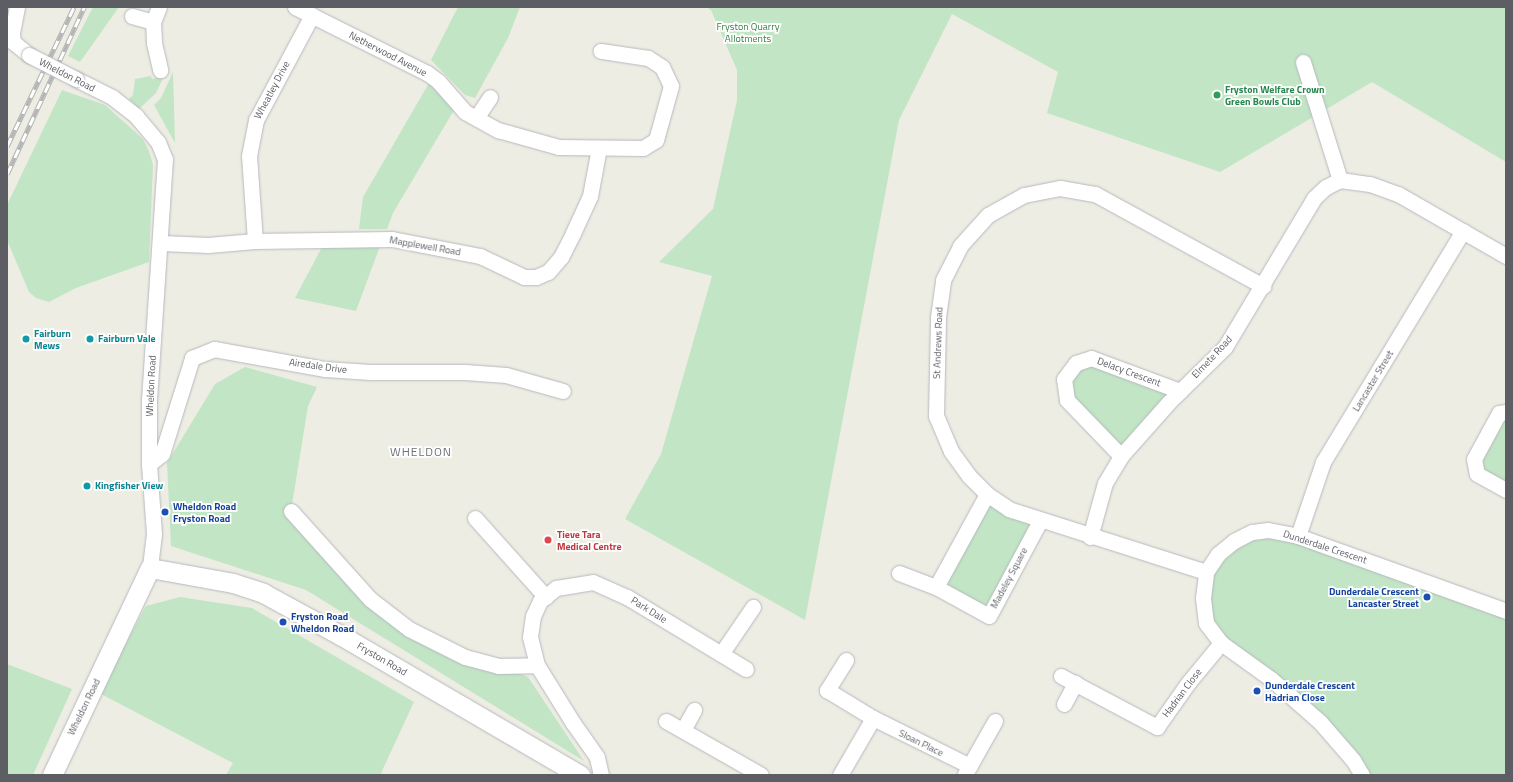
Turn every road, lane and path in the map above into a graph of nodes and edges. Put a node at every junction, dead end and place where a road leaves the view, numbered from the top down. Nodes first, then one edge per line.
1 (16, 7) edge
2 (160, 7) edge
3 (296, 7) edge
4 (132, 16) dead end
5 (312, 16) junction
6 (153, 22) junction
7 (601, 51) dead end
8 (1303, 62) dead end
9 (160, 70) dead end
10 (490, 97) dead end
11 (476, 118) junction
12 (599, 148) junction
13 (1340, 180) junction
14 (1463, 231) junction
15 (255, 241) junction
16 (160, 243) junction
17 (1506, 256) edge
18 (1263, 286) junction
19 (562, 391) dead end
20 (1180, 391) junction
21 (1506, 412) edge
22 (1121, 456) junction
23 (149, 464) junction
24 (1506, 490) edge
25 (988, 494) junction
26 (290, 511) dead end
27 (475, 518) dead end
28 (1040, 521) junction
29 (1298, 536) junction
30 (1090, 537) junction
31 (150, 568) junction
32 (1206, 572) junction
33 (899, 573) dead end
34 (936, 587) junction
35 (546, 596) junction
36 (753, 607) dead end
37 (1506, 611) edge
38 (1221, 643) junction
39 (721, 654) junction
40 (846, 660) dead end
41 (537, 665) junction
42 (746, 669) dead end
43 (1061, 676) dead end
44 (1075, 683) junction
45 (1064, 704) dead end
46 (694, 710) dead end
47 (873, 718) junction
48 (666, 721) dead end
49 (995, 721) dead end
50 (683, 730) junction
51 (967, 770) edge
52 (52, 775) edge
53 (580, 775) edge
54 (601, 775) edge
55 (761, 775) edge
56 (840, 775) edge
57 (1362, 775) edge

1 - 16 street, Wheldon Road, bridge
2 - 6 street
3 - 5 street, Netherwood Avenue
4 - 6 street
5 - 11 street, Netherwood Avenue
5 - 15 street, Wheatley Drive
6 - 9 street
7 - 12 street, Netherwood Avenue
8 - 13 street
10 - 11 street
11 - 12 street, Netherwood Avenue
12 - 15 street, Mapplewell Road
13 - 14 street
13 - 18 street, Elmete Road
14 - 17 street
14 - 29 street, Lancaster Street
15 - 16 street, Mapplewell Road
16 - 23 street, Wheldon Road
18 - 20 street, Elmete Road
18 - 25 street, St Andrews Road
19 - 23 street, Airedale Drive
20 - 22 street, Elmete Road
20 - 22 street, Delacy Crescent
21 - 24 street
22 - 30 street, Elmete Road
23 - 31 street, Wheldon Road
25 - 28 street, St Andrews Road
25 - 34 street
26 - 41 street
27 - 35 street
28 - 30 street, St Andrews Road
28 - 34 street, Madeley Square
29 - 32 street, Dunderdale Crescent
29 - 37 street, Dunderdale Crescent
30 - 32 street, St Andrews Road
31 - 52 street, Wheldon Road
31 - 53 street, Fryston Road
32 - 38 street, Dunderdale Crescent
33 - 34 street
35 - 39 street, Park Dale
35 - 41 street, Park Dale
36 - 39 street
38 - 44 street, Hadrian Close
38 - 57 street, Dunderdale Crescent
39 - 42 street, Park Dale
40 - 47 street, Sloan Place
41 - 54 street, Park Dale
43 - 44 street, Hadrian Close
44 - 45 street
46 - 50 street
47 - 51 street, Sloan Place
47 - 56 street
48 - 50 street
49 - 51 street, Sloan Place
50 - 55 street

